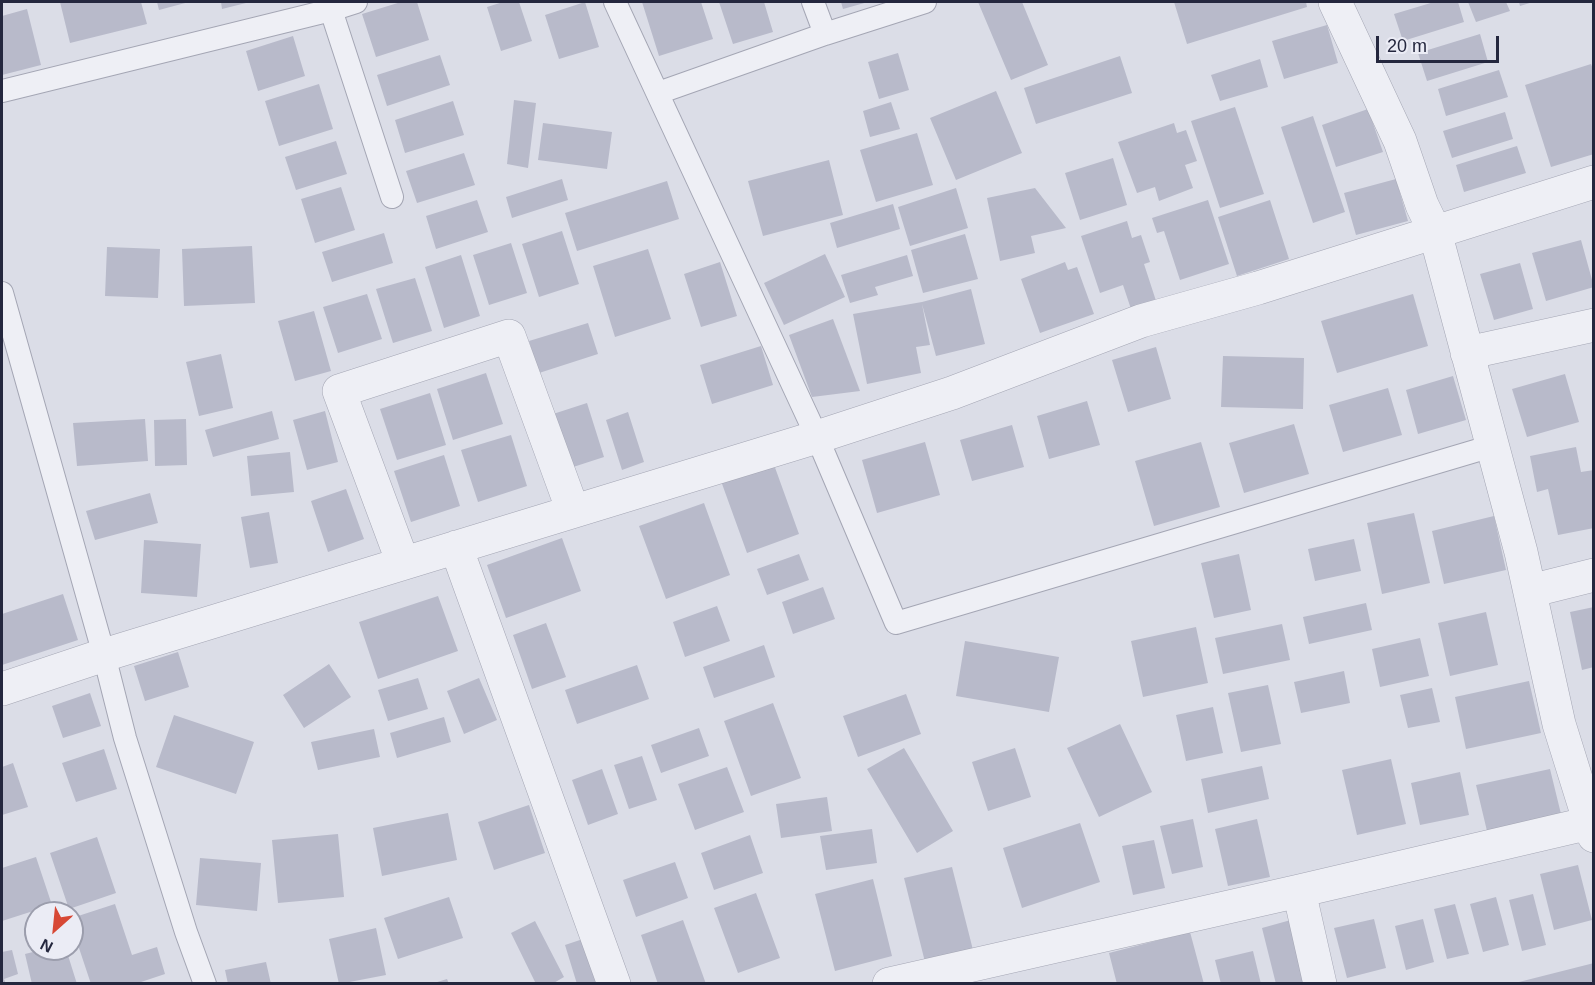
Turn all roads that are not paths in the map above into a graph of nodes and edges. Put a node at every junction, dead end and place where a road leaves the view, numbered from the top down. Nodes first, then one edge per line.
1 (356, 2) edge
2 (615, 2) edge
3 (813, 2) edge
4 (925, 2) edge
5 (1335, 2) edge
6 (331, 10) junction
7 (825, 34) junction
8 (2, 91) edge
9 (658, 93) junction
10 (1593, 182) edge
11 (392, 196) dead end
12 (1434, 232) junction
13 (2, 293) edge
14 (1593, 324) edge
15 (1467, 353) junction
16 (817, 437) junction
17 (1492, 446) junction
18 (573, 511) junction
19 (456, 547) junction
20 (404, 563) junction
21 (1593, 575) edge
22 (1530, 591) junction
23 (104, 655) junction
24 (2, 689) edge
25 (1592, 826) edge
26 (1299, 891) junction
27 (205, 984) edge
28 (614, 984) edge
29 (889, 984) edge
30 (1320, 984) edge

1 - 6 lane
2 - 9 lane
3 - 7 lane
4 - 7 lane
5 - 12 street
6 - 8 lane
6 - 11 lane
7 - 9 lane
9 - 16 lane
10 - 12 street
12 - 15 street
12 - 16 street
13 - 23 lane
14 - 15 street
15 - 17 street
16 - 17 lane
16 - 18 street
17 - 22 street
18 - 19 street
18 - 20 street
19 - 20 street
19 - 28 street
20 - 23 street
21 - 22 street
22 - 25 street
23 - 24 street
23 - 27 lane
25 - 26 street
26 - 29 street
26 - 30 street

